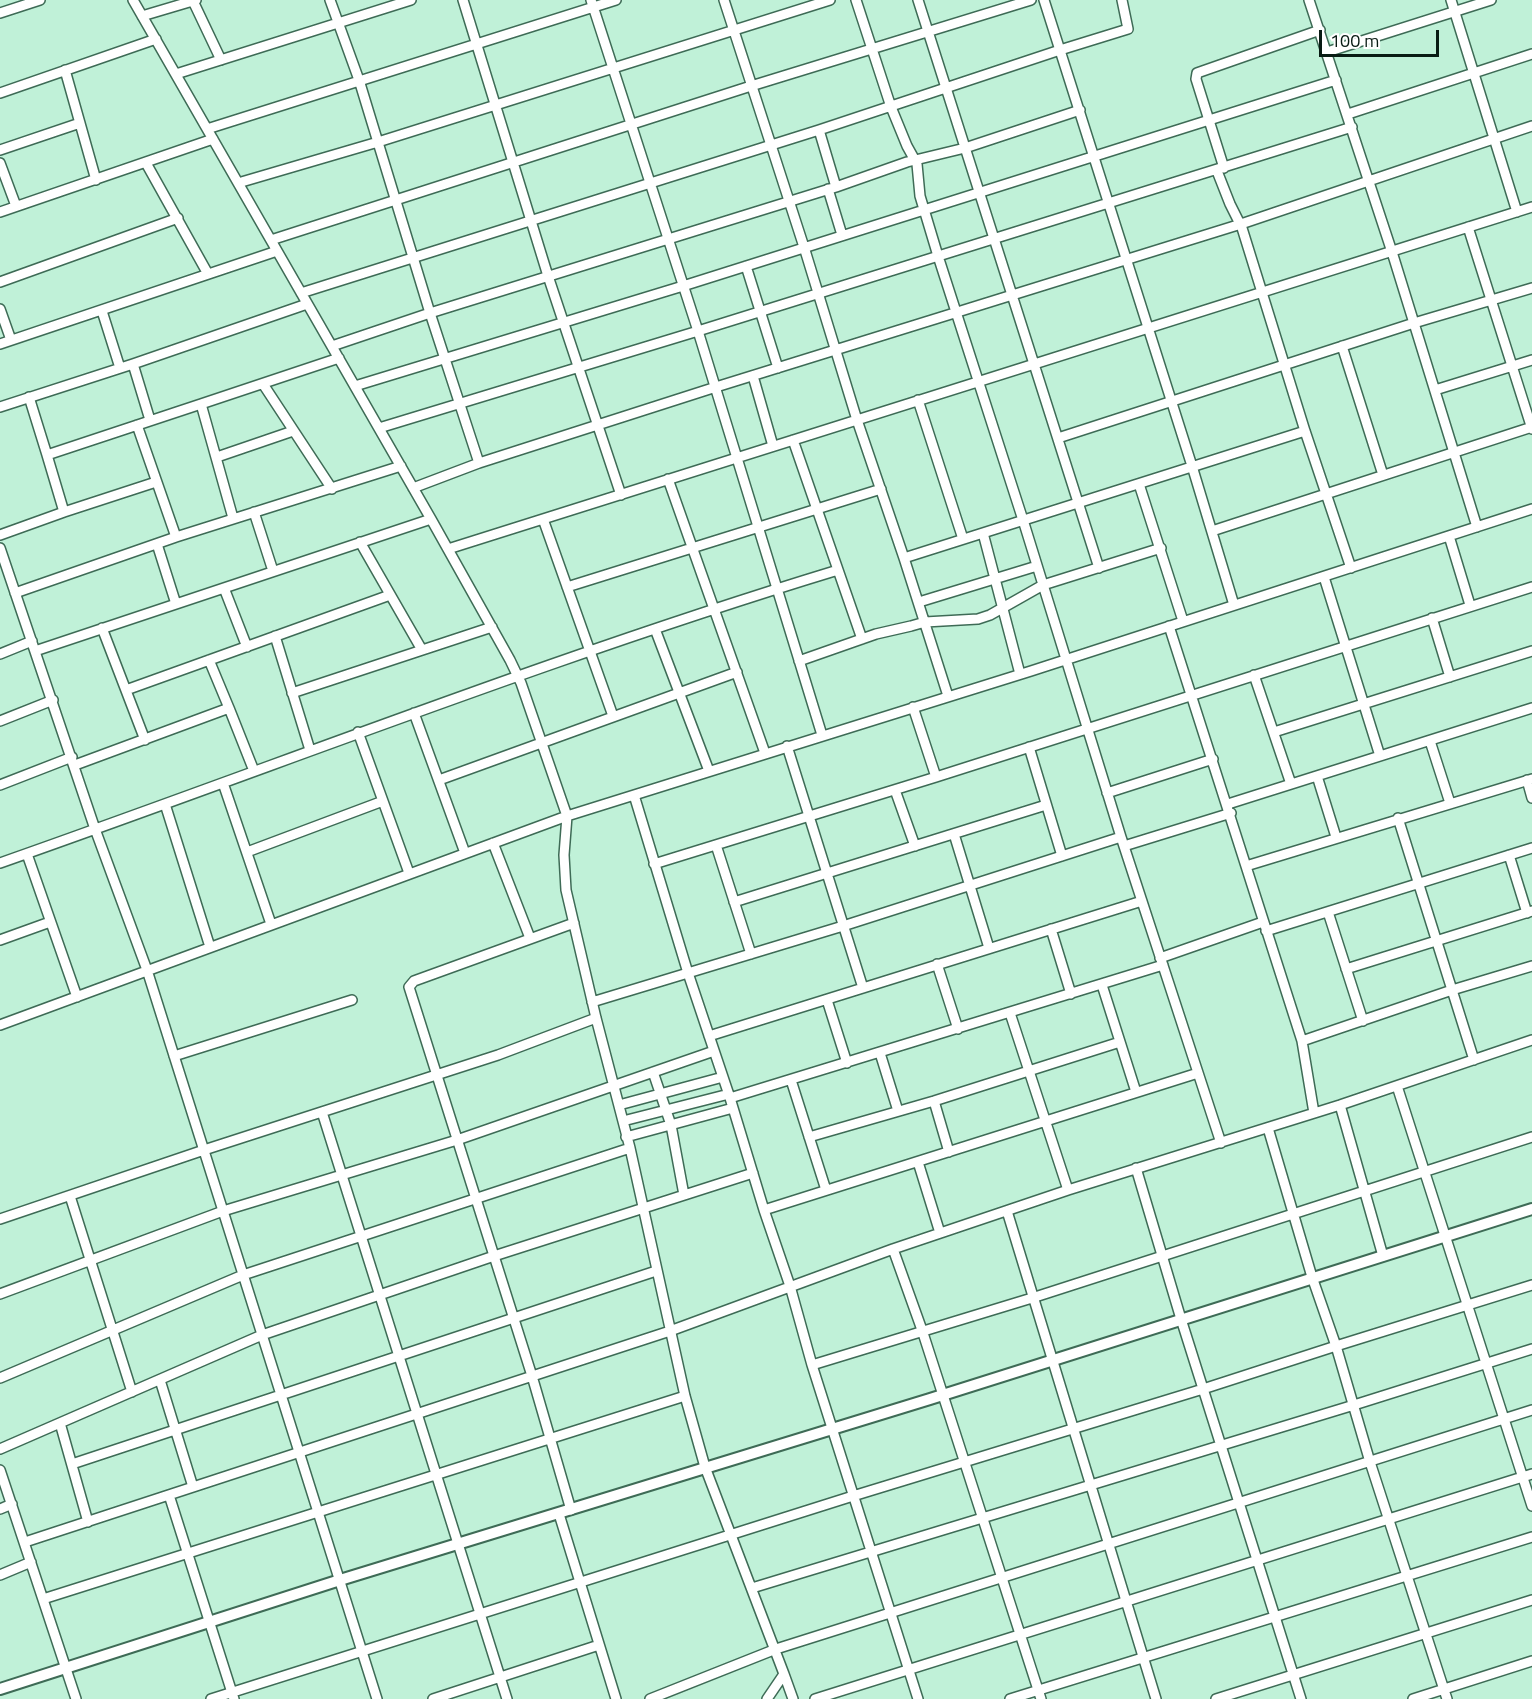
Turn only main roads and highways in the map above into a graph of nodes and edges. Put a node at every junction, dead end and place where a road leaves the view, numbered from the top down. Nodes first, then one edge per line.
1 (1532, 1209) edge
2 (0, 1689) edge

1 - 2 main road

